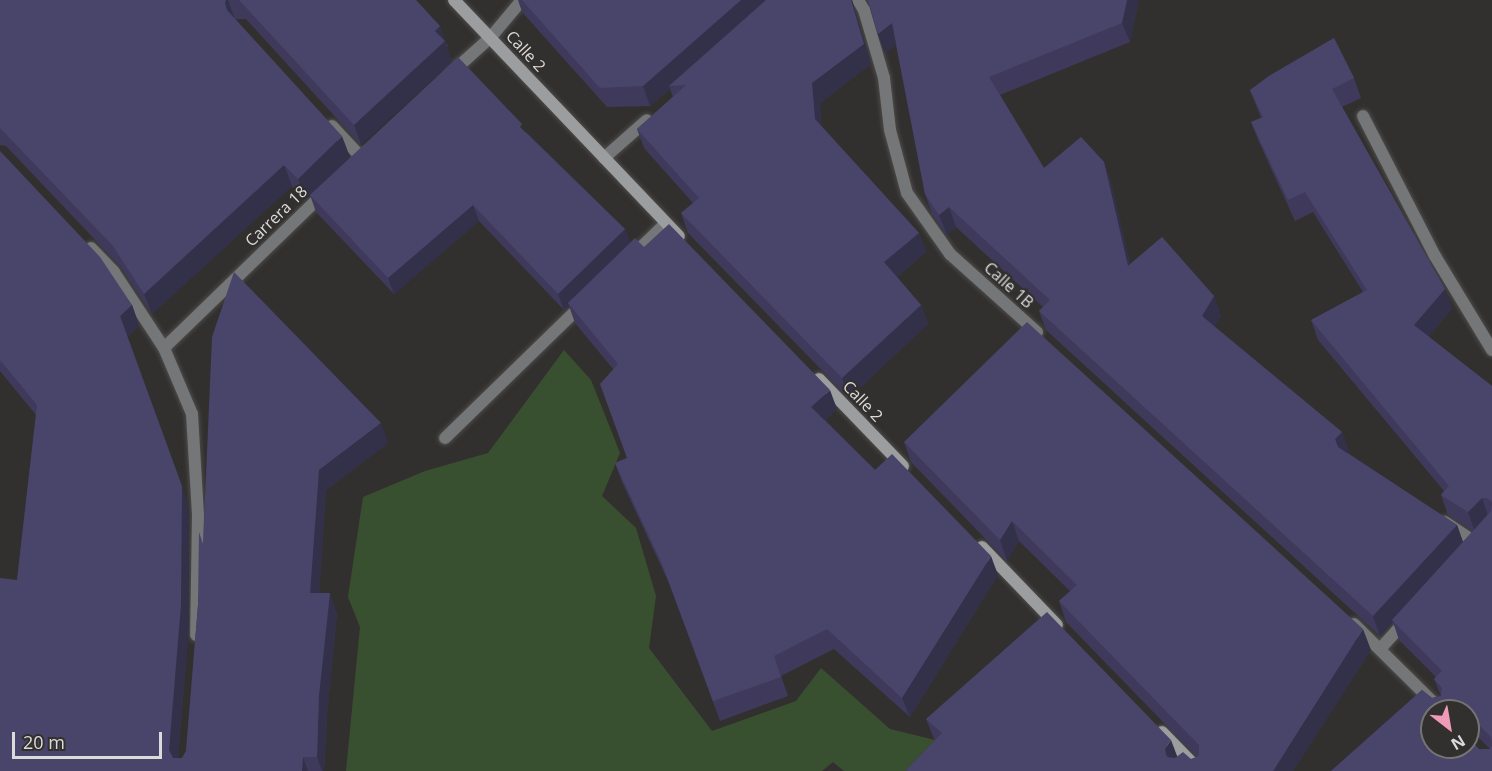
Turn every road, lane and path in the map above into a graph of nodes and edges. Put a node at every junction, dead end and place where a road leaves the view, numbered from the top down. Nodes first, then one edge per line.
1 (454, 0) edge
2 (522, 0) edge
3 (858, 0) edge
4 (491, 37) junction
5 (439, 85) edge
6 (657, 111) edge
7 (320, 113) edge
8 (1364, 116) dead end
9 (361, 158) edge
10 (604, 158) junction
11 (335, 182) edge
12 (666, 223) junction
13 (81, 238) edge
14 (691, 249) edge
15 (624, 264) edge
16 (590, 297) edge
17 (1044, 338) edge
18 (164, 348) junction
19 (1492, 350) edge
20 (808, 368) edge
21 (445, 438) dead end
22 (916, 479) edge
23 (1438, 517) edge
24 (974, 539) edge
25 (1476, 543) edge
26 (1413, 613) edge
27 (1346, 616) edge
28 (1065, 633) edge
29 (1381, 648) junction
30 (195, 649) edge
31 (1430, 699) edge
32 (1149, 718) edge
33 (1190, 761) junction
34 (1180, 771) edge
35 (1200, 771) edge

1 - 4 street, Calle 2
2 - 4 street
3 - 17 street, Calle 1B
4 - 5 street
4 - 10 street, Calle 2
6 - 10 street
7 - 9 street
8 - 19 street
10 - 12 street, Calle 2
11 - 18 street, Carrera 18
12 - 14 street, Calle 2
12 - 15 street
13 - 18 street
16 - 21 street
18 - 30 street
20 - 22 street, Calle 2
23 - 25 street
24 - 28 street
26 - 29 street
27 - 29 street
29 - 31 street
32 - 33 street
33 - 34 street
33 - 35 street

